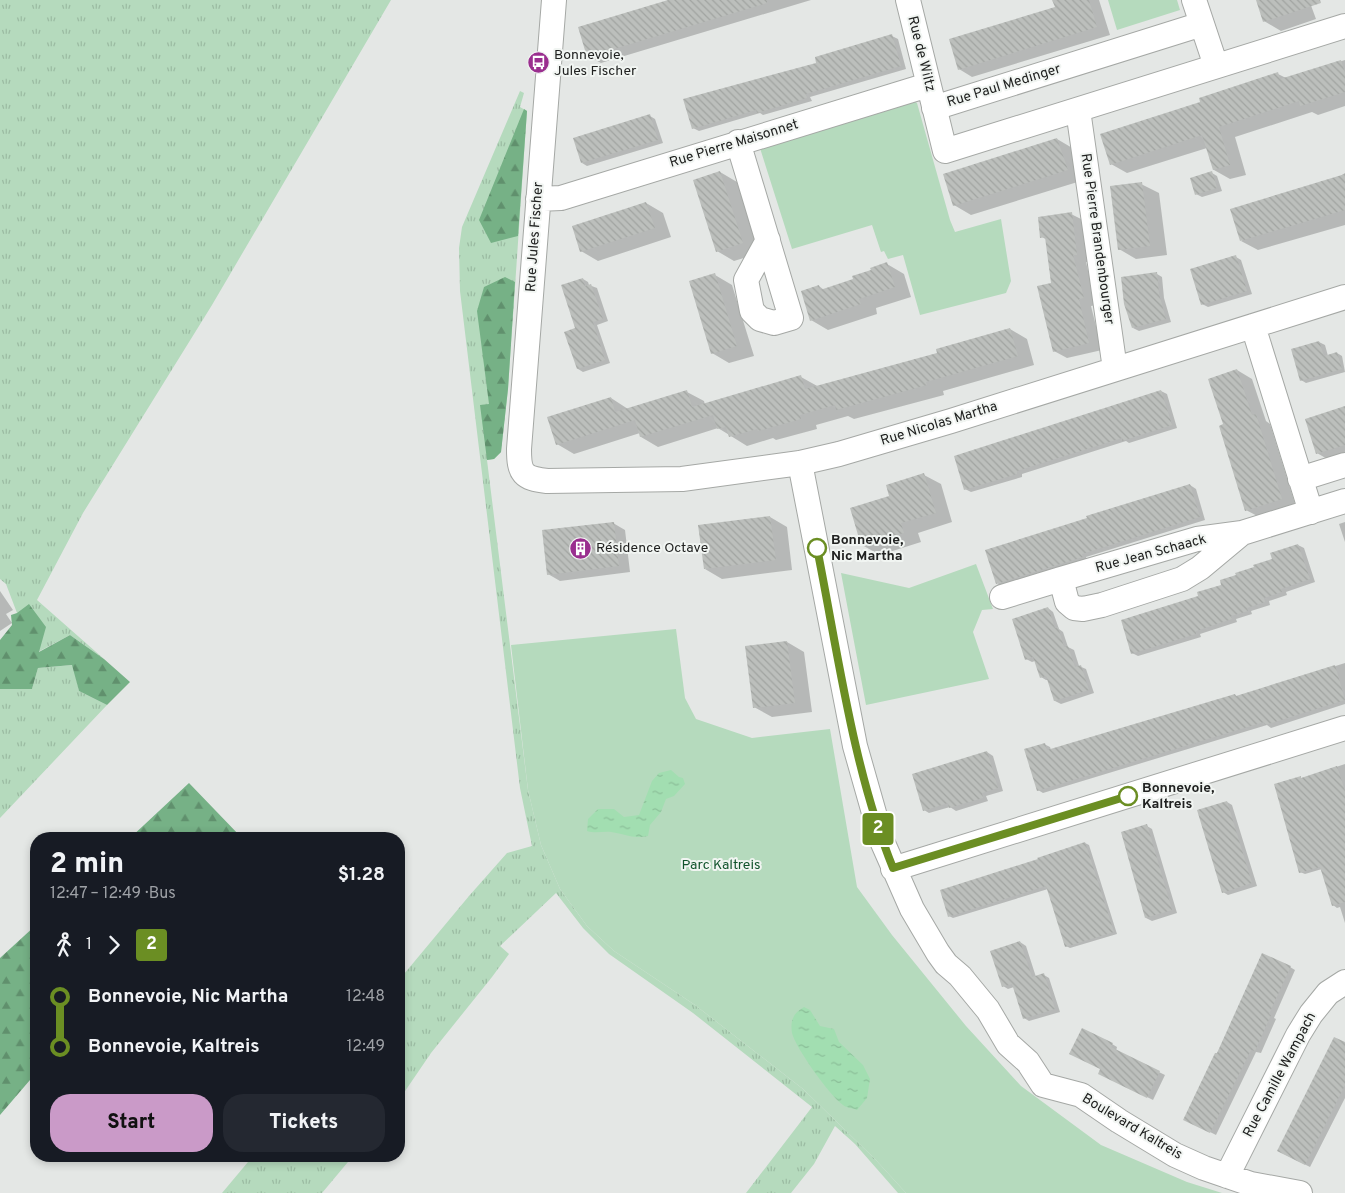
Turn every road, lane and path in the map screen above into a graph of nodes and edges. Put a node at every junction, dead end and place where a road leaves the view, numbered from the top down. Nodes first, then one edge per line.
1 (908, 0) edge
2 (1194, 0) edge
3 (556, 1) edge
4 (1202, 24) junction
5 (1345, 26) edge
6 (1216, 66) junction
7 (928, 85) junction
8 (934, 108) junction
9 (1078, 110) junction
10 (738, 142) junction
11 (538, 199) junction
12 (768, 240) dead end
13 (1345, 297) edge
14 (1253, 326) junction
15 (1115, 369) junction
16 (800, 463) junction
17 (1345, 465) edge
18 (522, 473) joint
19 (1300, 479) junction
20 (1345, 501) edge
21 (1311, 512) junction
22 (1242, 534) junction
23 (1060, 579) junction
24 (1002, 597) dead end
25 (1345, 728) edge
26 (893, 868) junction
27 (1345, 982) edge
28 (1227, 1176) junction
29 (1300, 1193) edge

1 - 7 street, Rue de Wiltz
2 - 4 street
3 - 11 street, Rue Jules Fischer
4 - 6 street
4 - 8 street, Rue Paul Medinger
5 - 6 street, Rue Paul Medinger
6 - 9 street, Rue Paul Medinger
7 - 8 street, Rue de Wiltz
7 - 10 street, Rue Pierre Maisonnet
8 - 9 street, Rue Paul Medinger
9 - 15 street, Rue Pierre Brandenbourger
10 - 11 street, Rue Pierre Maisonnet
10 - 12 street
11 - 18 street, Rue Jules Fischer
13 - 14 street, Rue Nicolas Martha
14 - 15 street, Rue Nicolas Martha
14 - 19 street
15 - 16 street, Rue Nicolas Martha
16 - 18 street, Rue Nicolas Martha
16 - 26 street, Boulevard Kaltreis
17 - 19 street
19 - 21 street
20 - 21 street, Rue Jean Schaack
21 - 22 street, Rue Jean Schaack
22 - 23 street, Rue Jean Schaack
22 - 23 street, Rue Jean Schaack
23 - 24 street, Rue Jean Schaack
25 - 26 street
26 - 28 street, Boulevard Kaltreis
27 - 28 street, Rue Camille Wampach
28 - 29 street, Boulevard Kaltreis

